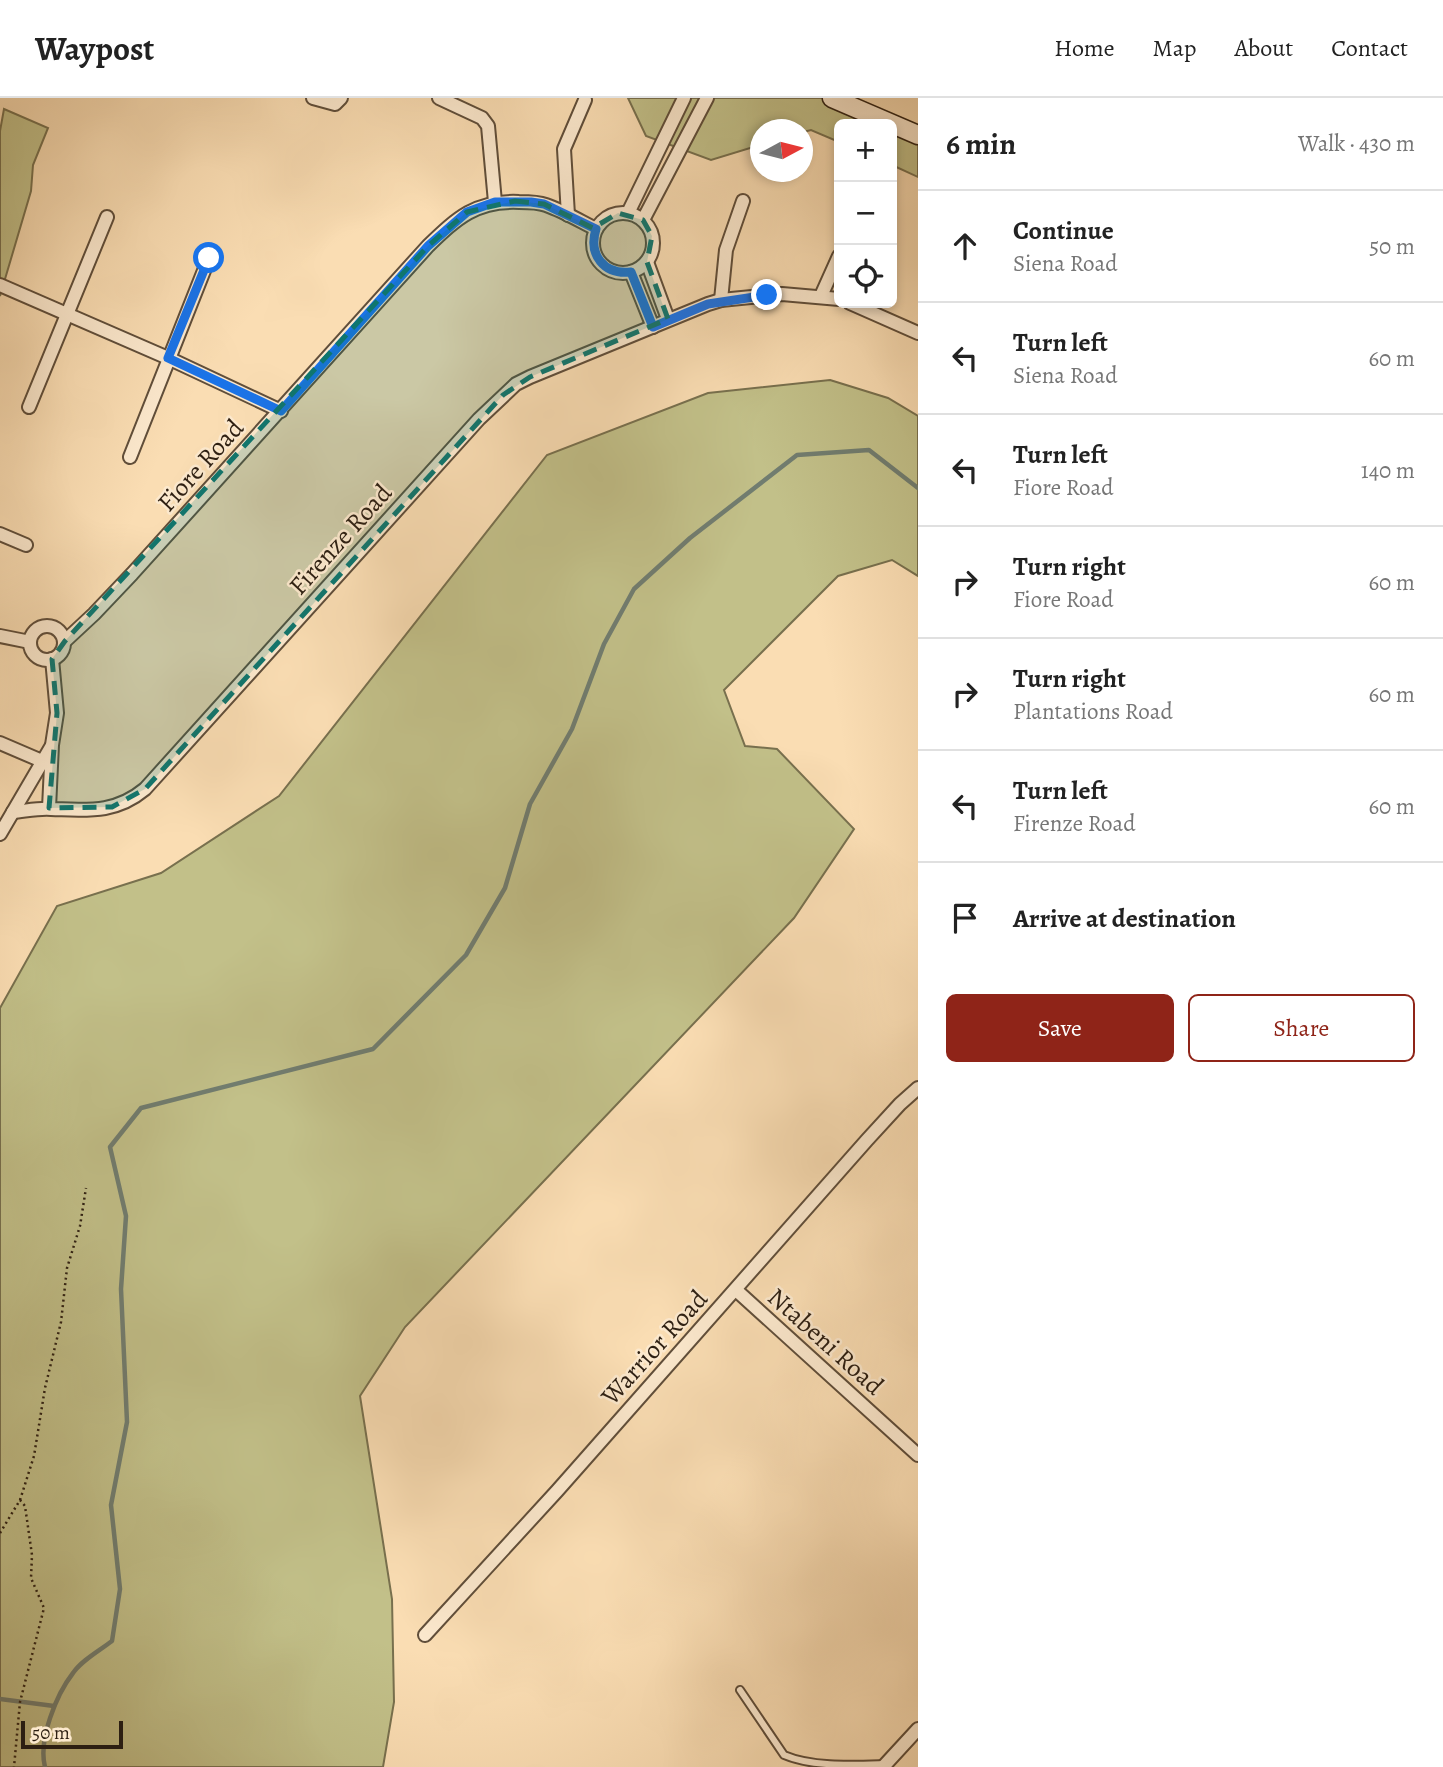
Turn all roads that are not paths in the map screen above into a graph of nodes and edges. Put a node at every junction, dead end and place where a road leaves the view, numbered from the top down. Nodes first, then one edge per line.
1 (313, 98) edge
2 (341, 98) edge
3 (439, 98) edge
4 (684, 98) edge
5 (707, 98) edge
6 (832, 98) edge
7 (585, 100) dead end
8 (918, 135) edge
9 (743, 201) dead end
10 (495, 202) junction
11 (628, 213) junction
12 (568, 215) junction
13 (107, 217) dead end
14 (643, 220) junction
15 (596, 229) junction
16 (209, 258) dead end
17 (646, 261) junction
18 (834, 267) edge
19 (631, 272) junction
20 (0, 285) edge
21 (821, 296) junction
22 (834, 298) edge
23 (721, 300) junction
24 (862, 308) edge
25 (67, 314) junction
26 (668, 319) junction
27 (653, 327) junction
28 (918, 332) edge
29 (168, 358) junction
30 (29, 407) dead end
31 (281, 411) junction
32 (130, 457) dead end
33 (0, 534) edge
34 (26, 545) dead end
35 (0, 636) edge
36 (65, 641) junction
37 (30, 642) junction
38 (52, 659) junction
39 (0, 743) edge
40 (47, 763) junction
41 (49, 808) junction
42 (13, 812) junction
43 (0, 834) edge
44 (918, 1088) edge
45 (736, 1290) junction
46 (918, 1455) edge
47 (425, 1636) dead end
48 (740, 1690) dead end
49 (918, 1728) edge
50 (885, 1765) edge

1 - 2 street
3 - 10 street
4 - 11 street
5 - 14 street
6 - 8 street
7 - 12 street
9 - 23 street
10 - 12 street, Fiore Road
10 - 31 street, Fiore Road
11 - 14 street
11 - 15 street
12 - 15 street, Fiore Road
13 - 25 street
14 - 17 street
15 - 19 street
16 - 29 street
17 - 19 street
17 - 26 street
18 - 21 street
19 - 27 street
20 - 25 street
21 - 22 street, Firenze Road
21 - 23 street, Firenze Road
23 - 26 street, Firenze Road
24 - 28 street
25 - 29 street
25 - 30 street
26 - 27 street, Firenze Road
27 - 41 street, Firenze Road
29 - 31 street
29 - 32 street
31 - 36 street, Fiore Road
33 - 34 street
35 - 37 street
36 - 37 street
36 - 38 street, Fiore Road
37 - 38 street
38 - 40 street
39 - 40 street
40 - 41 street
40 - 42 street
41 - 42 street, Firenze Road
42 - 43 street
44 - 45 street, Warrior Road
45 - 46 street, Ntabeni Road
45 - 47 street, Warrior Road
48 - 50 lane
49 - 50 street

